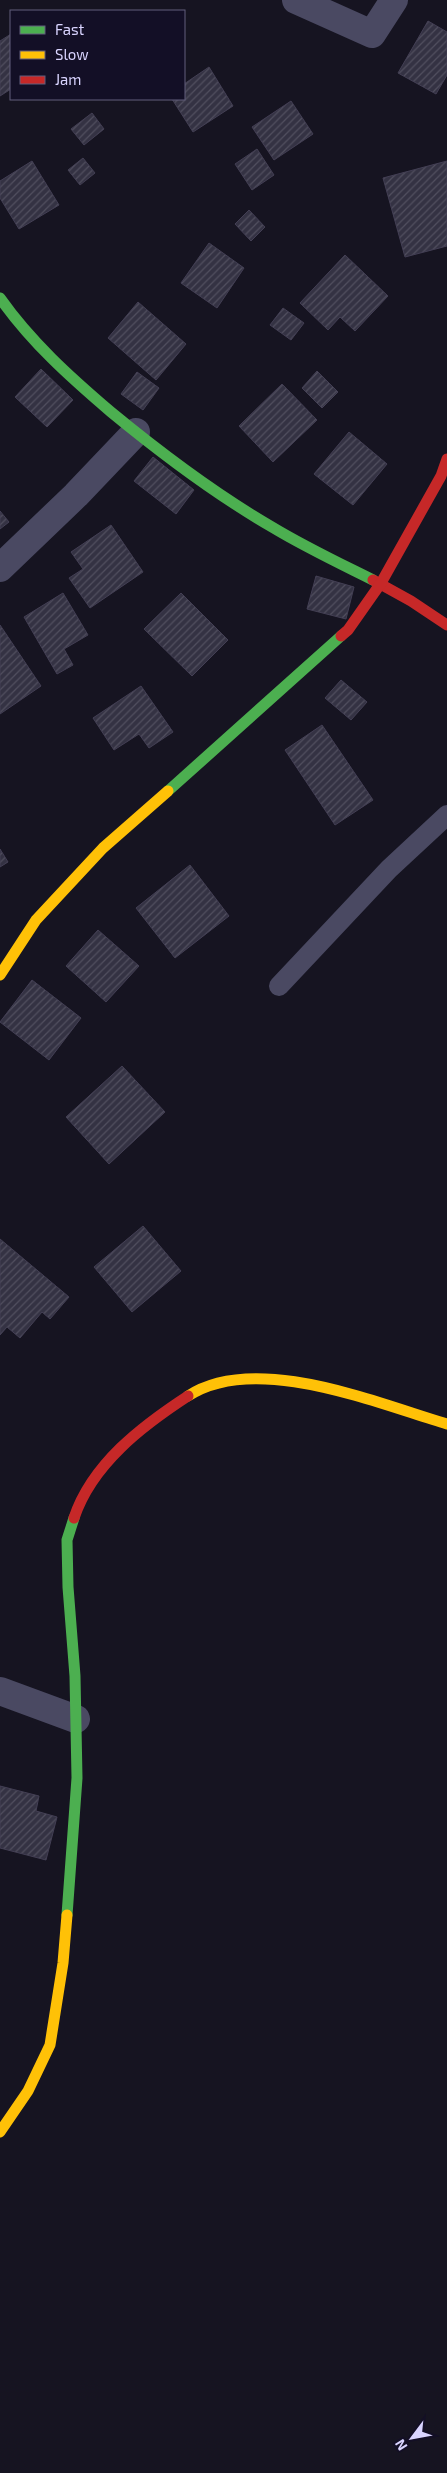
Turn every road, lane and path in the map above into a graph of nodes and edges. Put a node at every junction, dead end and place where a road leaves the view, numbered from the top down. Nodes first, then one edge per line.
1 (296, 0) edge
2 (394, 0) edge
3 (0, 298) edge
4 (136, 432) junction
5 (447, 459) edge
6 (0, 568) edge
7 (381, 583) junction
8 (447, 626) edge
9 (447, 815) edge
10 (0, 975) edge
11 (279, 986) dead end
12 (447, 1424) edge
13 (0, 1691) edge
14 (76, 1719) junction
15 (0, 2132) edge

1 - 2 street
3 - 4 street
4 - 6 street
4 - 7 street
5 - 7 street
7 - 8 street
7 - 10 street
9 - 11 lane
12 - 14 street
13 - 14 street
14 - 15 street

